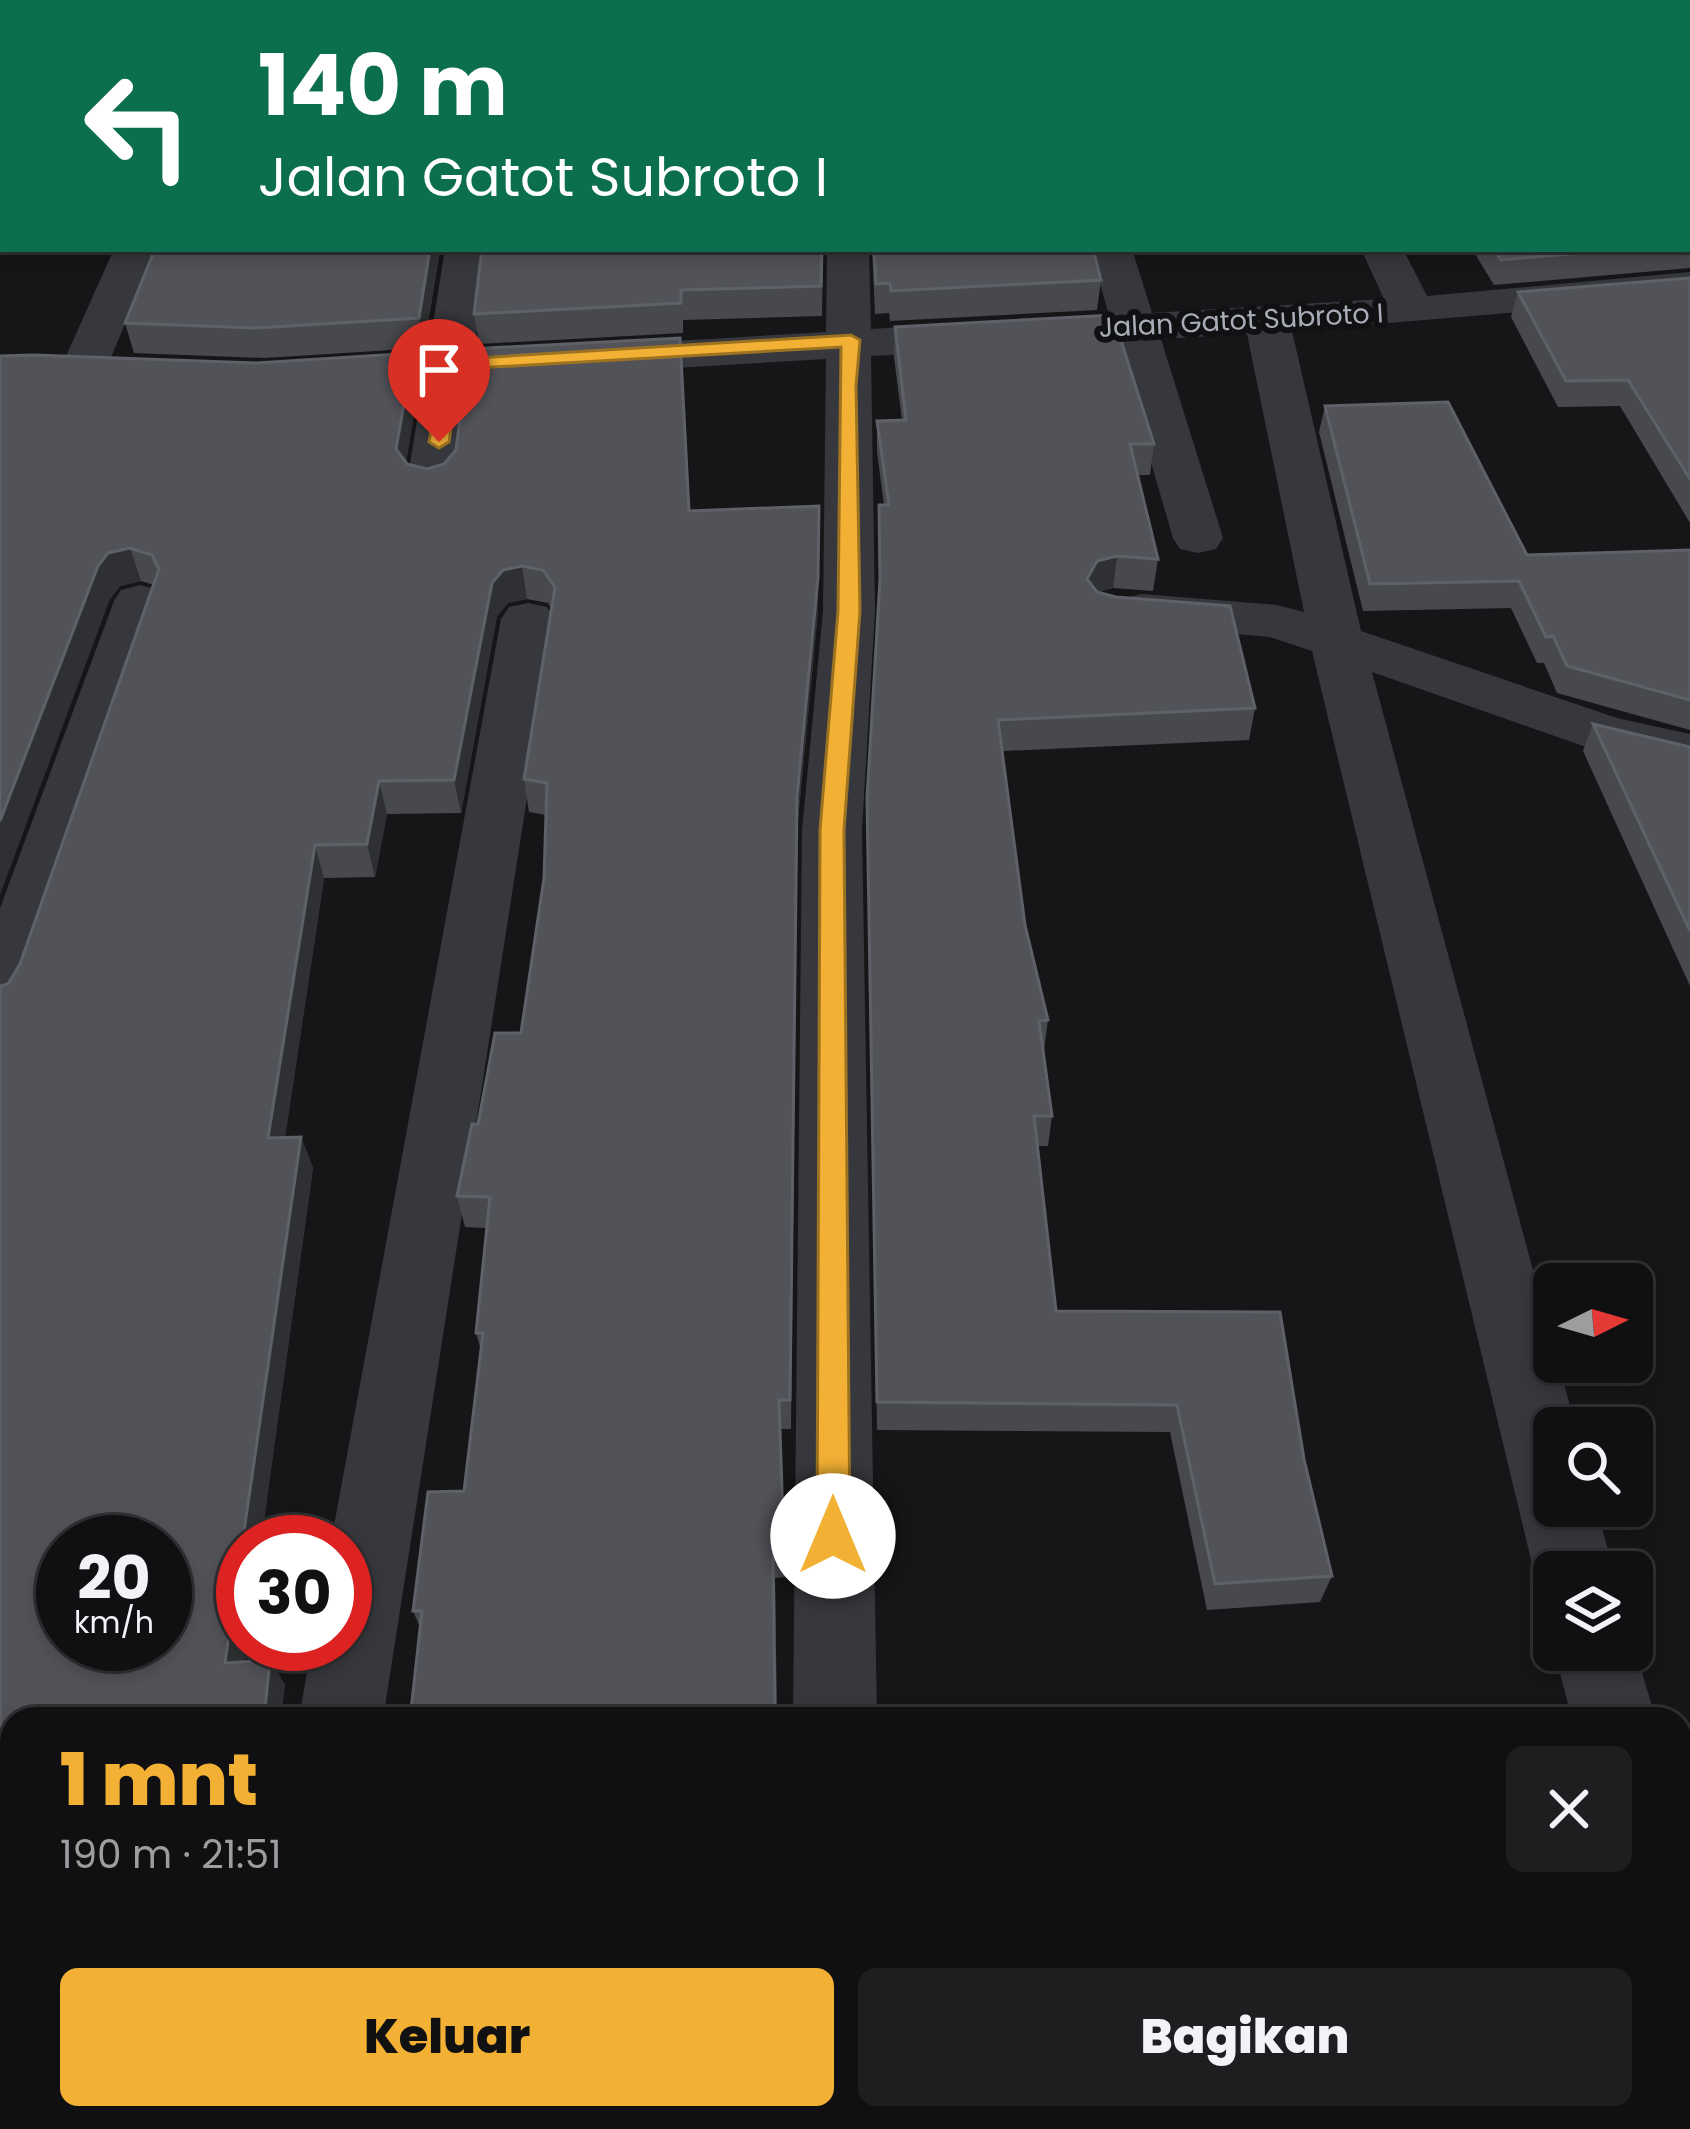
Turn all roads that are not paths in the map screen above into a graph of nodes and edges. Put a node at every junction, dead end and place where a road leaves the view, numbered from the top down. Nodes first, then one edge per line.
1 (134, 252) edge
2 (466, 252) edge
3 (848, 252) edge
4 (1112, 252) edge
5 (1383, 252) edge
6 (1690, 285) edge
7 (1412, 310) junction
8 (1265, 317) junction
9 (1131, 327) junction
10 (851, 340) junction
11 (451, 364) junction
12 (83, 371) edge
13 (281, 376) edge
14 (432, 482) edge
15 (1198, 538) dead end
16 (140, 601) dead end
17 (1113, 608) edge
18 (528, 619) dead end
19 (1337, 644) junction
20 (1690, 754) edge
21 (26, 848) edge
22 (0, 994) edge
23 (1533, 1411) edge
24 (1601, 1671) edge
25 (343, 1707) edge
26 (835, 1707) edge
27 (1611, 1707) edge

1 - 12 street
2 - 11 street
3 - 10 street
4 - 9 street
5 - 7 street
6 - 7 street, Jalan Gatot Subroto I
7 - 8 street, Jalan Gatot Subroto I
8 - 9 street, Jalan Gatot Subroto I
8 - 19 street
9 - 10 street, Jalan Gatot Subroto I
9 - 15 street
10 - 11 street, Jalan Gatot Subroto I
10 - 26 street
11 - 13 street, Jalan Gatot Subroto I
11 - 14 street
16 - 21 street
17 - 19 street
18 - 25 street
19 - 20 street
19 - 23 street
21 - 22 street
24 - 27 street

